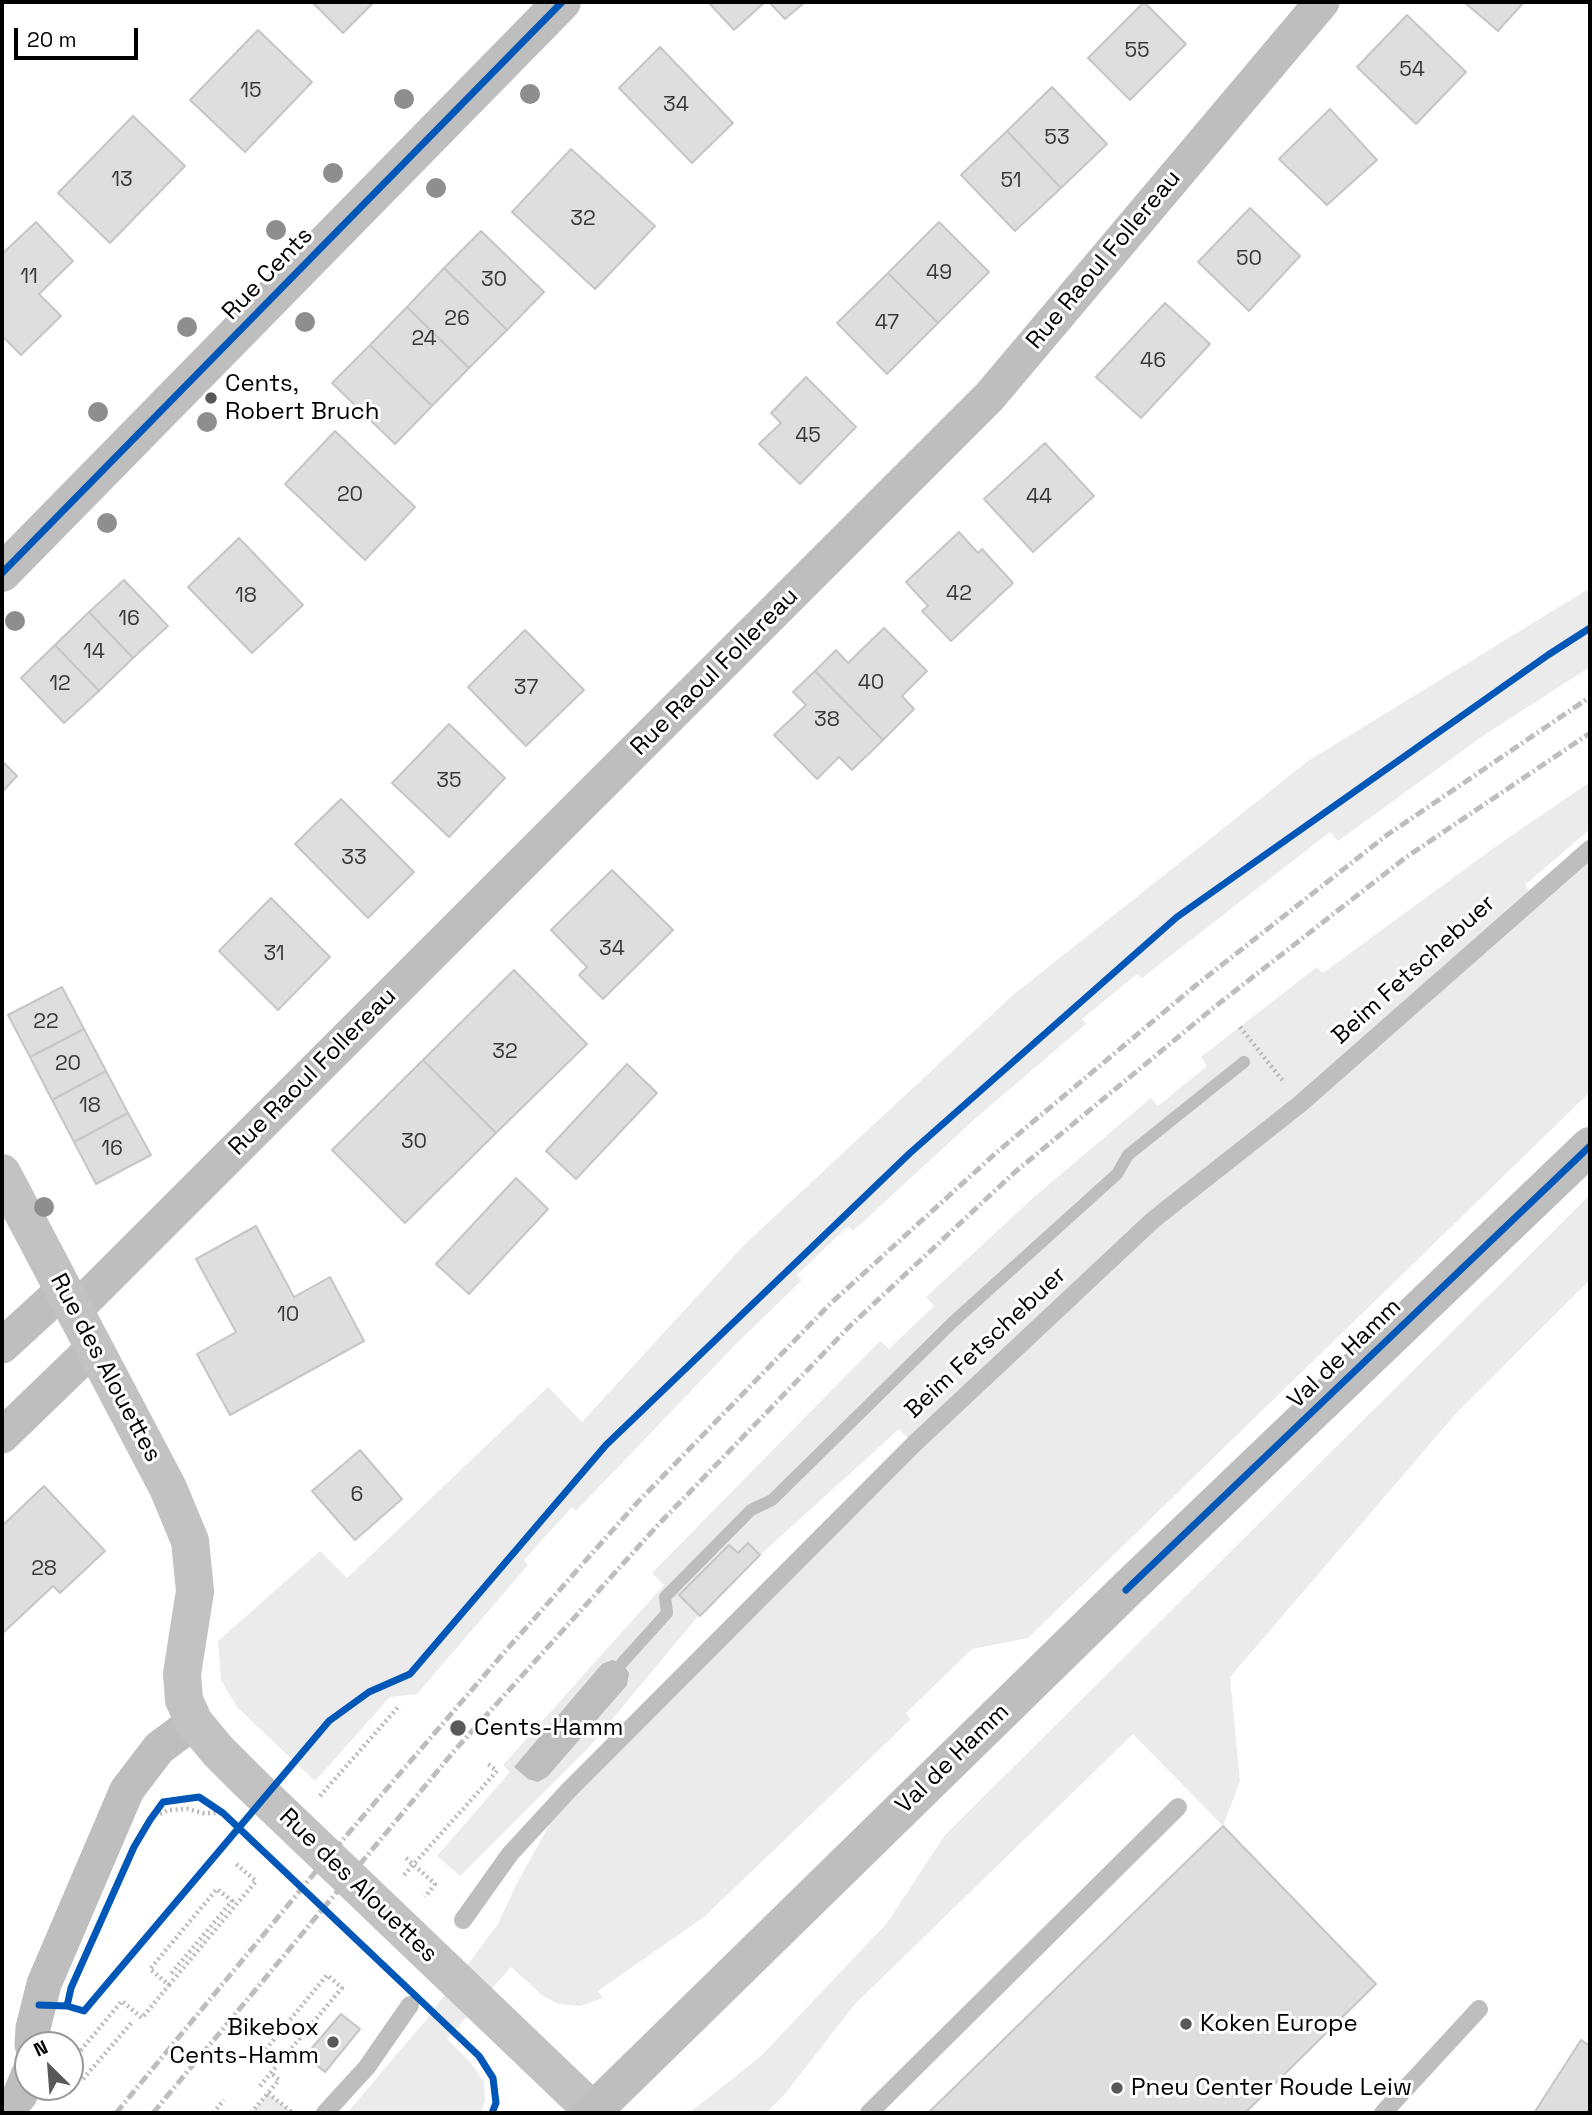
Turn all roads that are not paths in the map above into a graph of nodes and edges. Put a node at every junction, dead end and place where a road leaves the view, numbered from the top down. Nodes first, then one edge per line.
1 (562, 2) edge
2 (1322, 2) edge
3 (2, 573) edge
4 (1590, 849) edge
5 (1590, 1146) edge
6 (2, 1173) edge
7 (69, 1300) junction
8 (2, 1346) edge
9 (94, 1347) junction
10 (2, 1436) edge
11 (194, 1722) junction
12 (1178, 1807) dead end
13 (463, 1920) dead end
14 (410, 2005) dead end
15 (1479, 2009) dead end
16 (33, 2031) edge
17 (592, 2112) edge
18 (325, 2113) edge
19 (869, 2113) edge
20 (1383, 2113) edge

1 - 3 main road, Rue Cents
2 - 7 street, Rue Raoul Follereau
4 - 13 lane, Beim Fetschebuer
5 - 17 main road, Val de Hamm
6 - 7 main road, Rue des Alouettes
7 - 8 street, Rue Raoul Follereau
7 - 9 main road, Rue des Alouettes
9 - 10 street
9 - 11 main road, Rue des Alouettes
11 - 16 street
11 - 17 main road, Rue des Alouettes
12 - 19 lane
14 - 18 lane
15 - 20 lane

